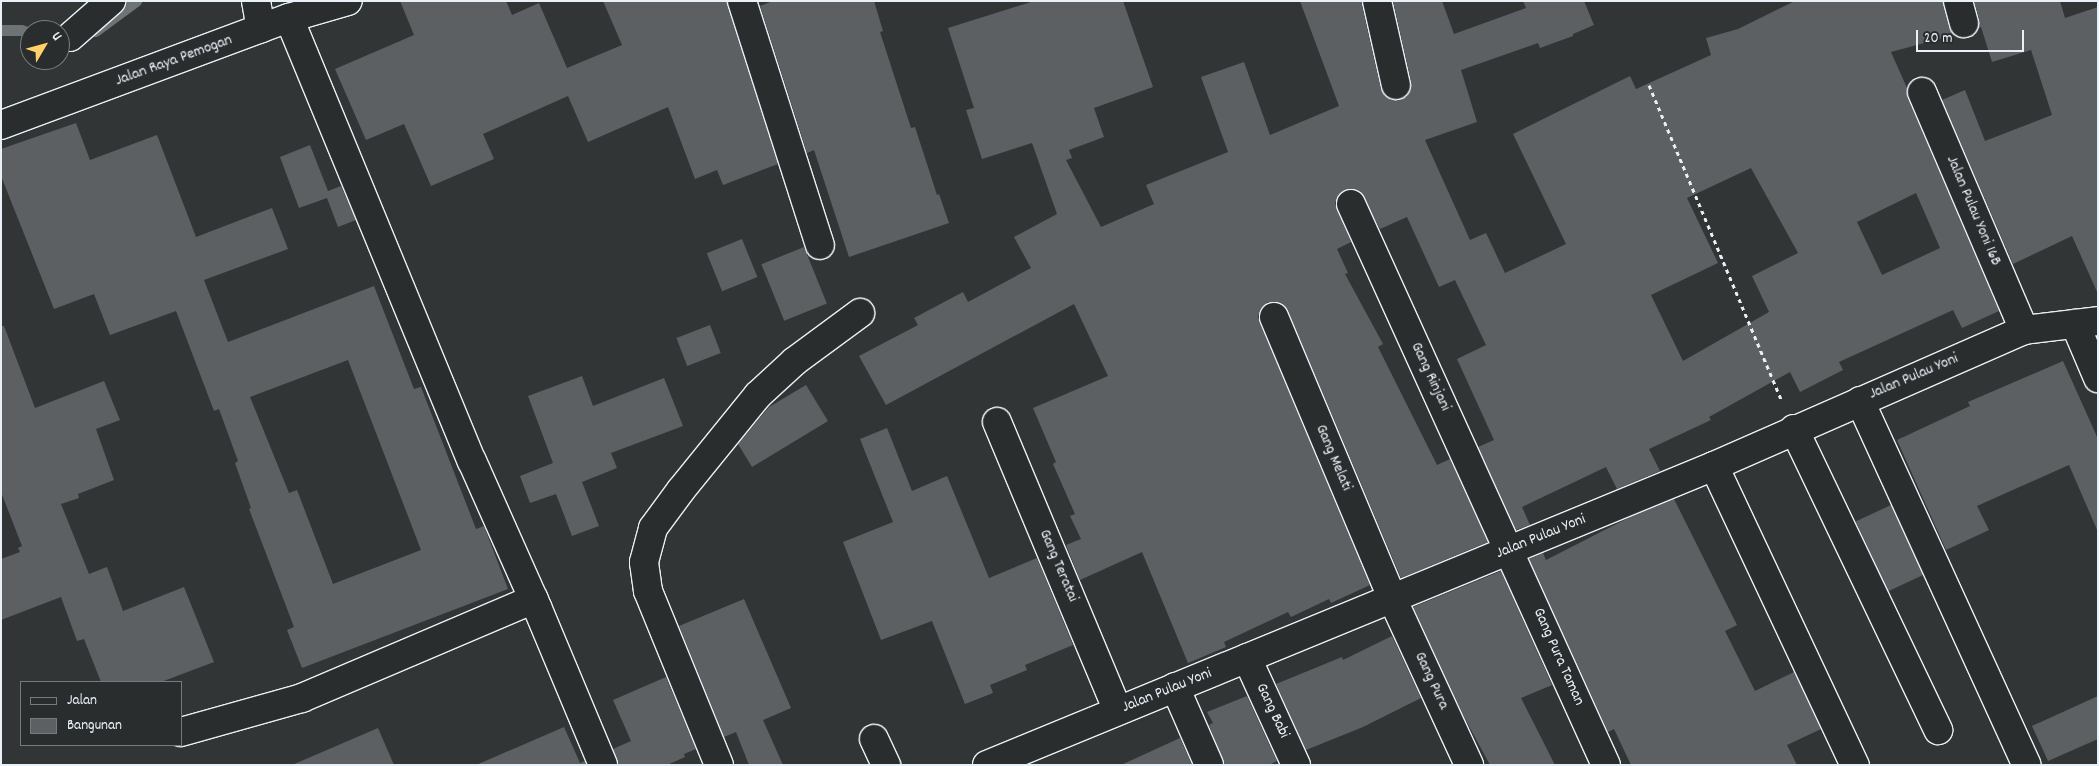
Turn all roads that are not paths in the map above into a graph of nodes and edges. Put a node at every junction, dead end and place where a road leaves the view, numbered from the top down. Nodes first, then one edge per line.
1 (111, 1) edge
2 (256, 1) edge
3 (348, 1) edge
4 (742, 1) edge
5 (1377, 1) edge
6 (289, 18) junction
7 (261, 29) junction
8 (70, 37) dead end
9 (1396, 85) dead end
10 (1922, 92) dead end
11 (1, 125) edge
12 (1351, 204) dead end
13 (820, 245) dead end
14 (860, 313) dead end
15 (1274, 317) dead end
16 (2086, 322) edge
17 (2024, 330) junction
18 (2098, 378) edge
19 (1860, 401) junction
20 (997, 422) dead end
21 (1794, 429) junction
22 (1714, 466) junction
23 (1509, 550) junction
24 (1392, 598) junction
25 (536, 603) junction
26 (1247, 658) junction
27 (1175, 687) junction
28 (1118, 711) junction
29 (1938, 730) dead end
30 (182, 732) edge
31 (874, 740) dead end
32 (991, 764) edge
33 (603, 765) edge
34 (719, 765) edge
35 (886, 765) edge
36 (1209, 765) edge
37 (1296, 765) edge
38 (1469, 765) edge
39 (1606, 765) edge
40 (1856, 765) edge
41 (2028, 765) edge

1 - 8 street
2 - 7 street
3 - 6 street, Jalan Raya Pemogan
4 - 13 street
5 - 9 street
6 - 7 street, Jalan Raya Pemogan
6 - 25 street
7 - 11 street, Jalan Raya Pemogan
10 - 17 street, Jalan Pulau Yoni 16B
12 - 23 street, Gang Rinjani
14 - 34 street
15 - 24 street, Gang Melati
16 - 17 street, Jalan Pulau Yoni
16 - 18 street
17 - 19 street, Jalan Pulau Yoni
19 - 21 street, Jalan Pulau Yoni
19 - 41 street
20 - 28 street, Gang Teratai
21 - 22 street, Jalan Pulau Yoni
21 - 29 street
22 - 23 street, Jalan Pulau Yoni
22 - 40 street
23 - 24 street, Jalan Pulau Yoni
23 - 39 street, Gang Pura Taman
24 - 26 street, Jalan Pulau Yoni
24 - 38 street, Gang Pura
25 - 30 street
25 - 33 street
26 - 27 street, Jalan Pulau Yoni
26 - 37 street, Gang Babi
27 - 28 street, Jalan Pulau Yoni
27 - 36 street
28 - 32 street, Jalan Pulau Yoni
31 - 35 street

